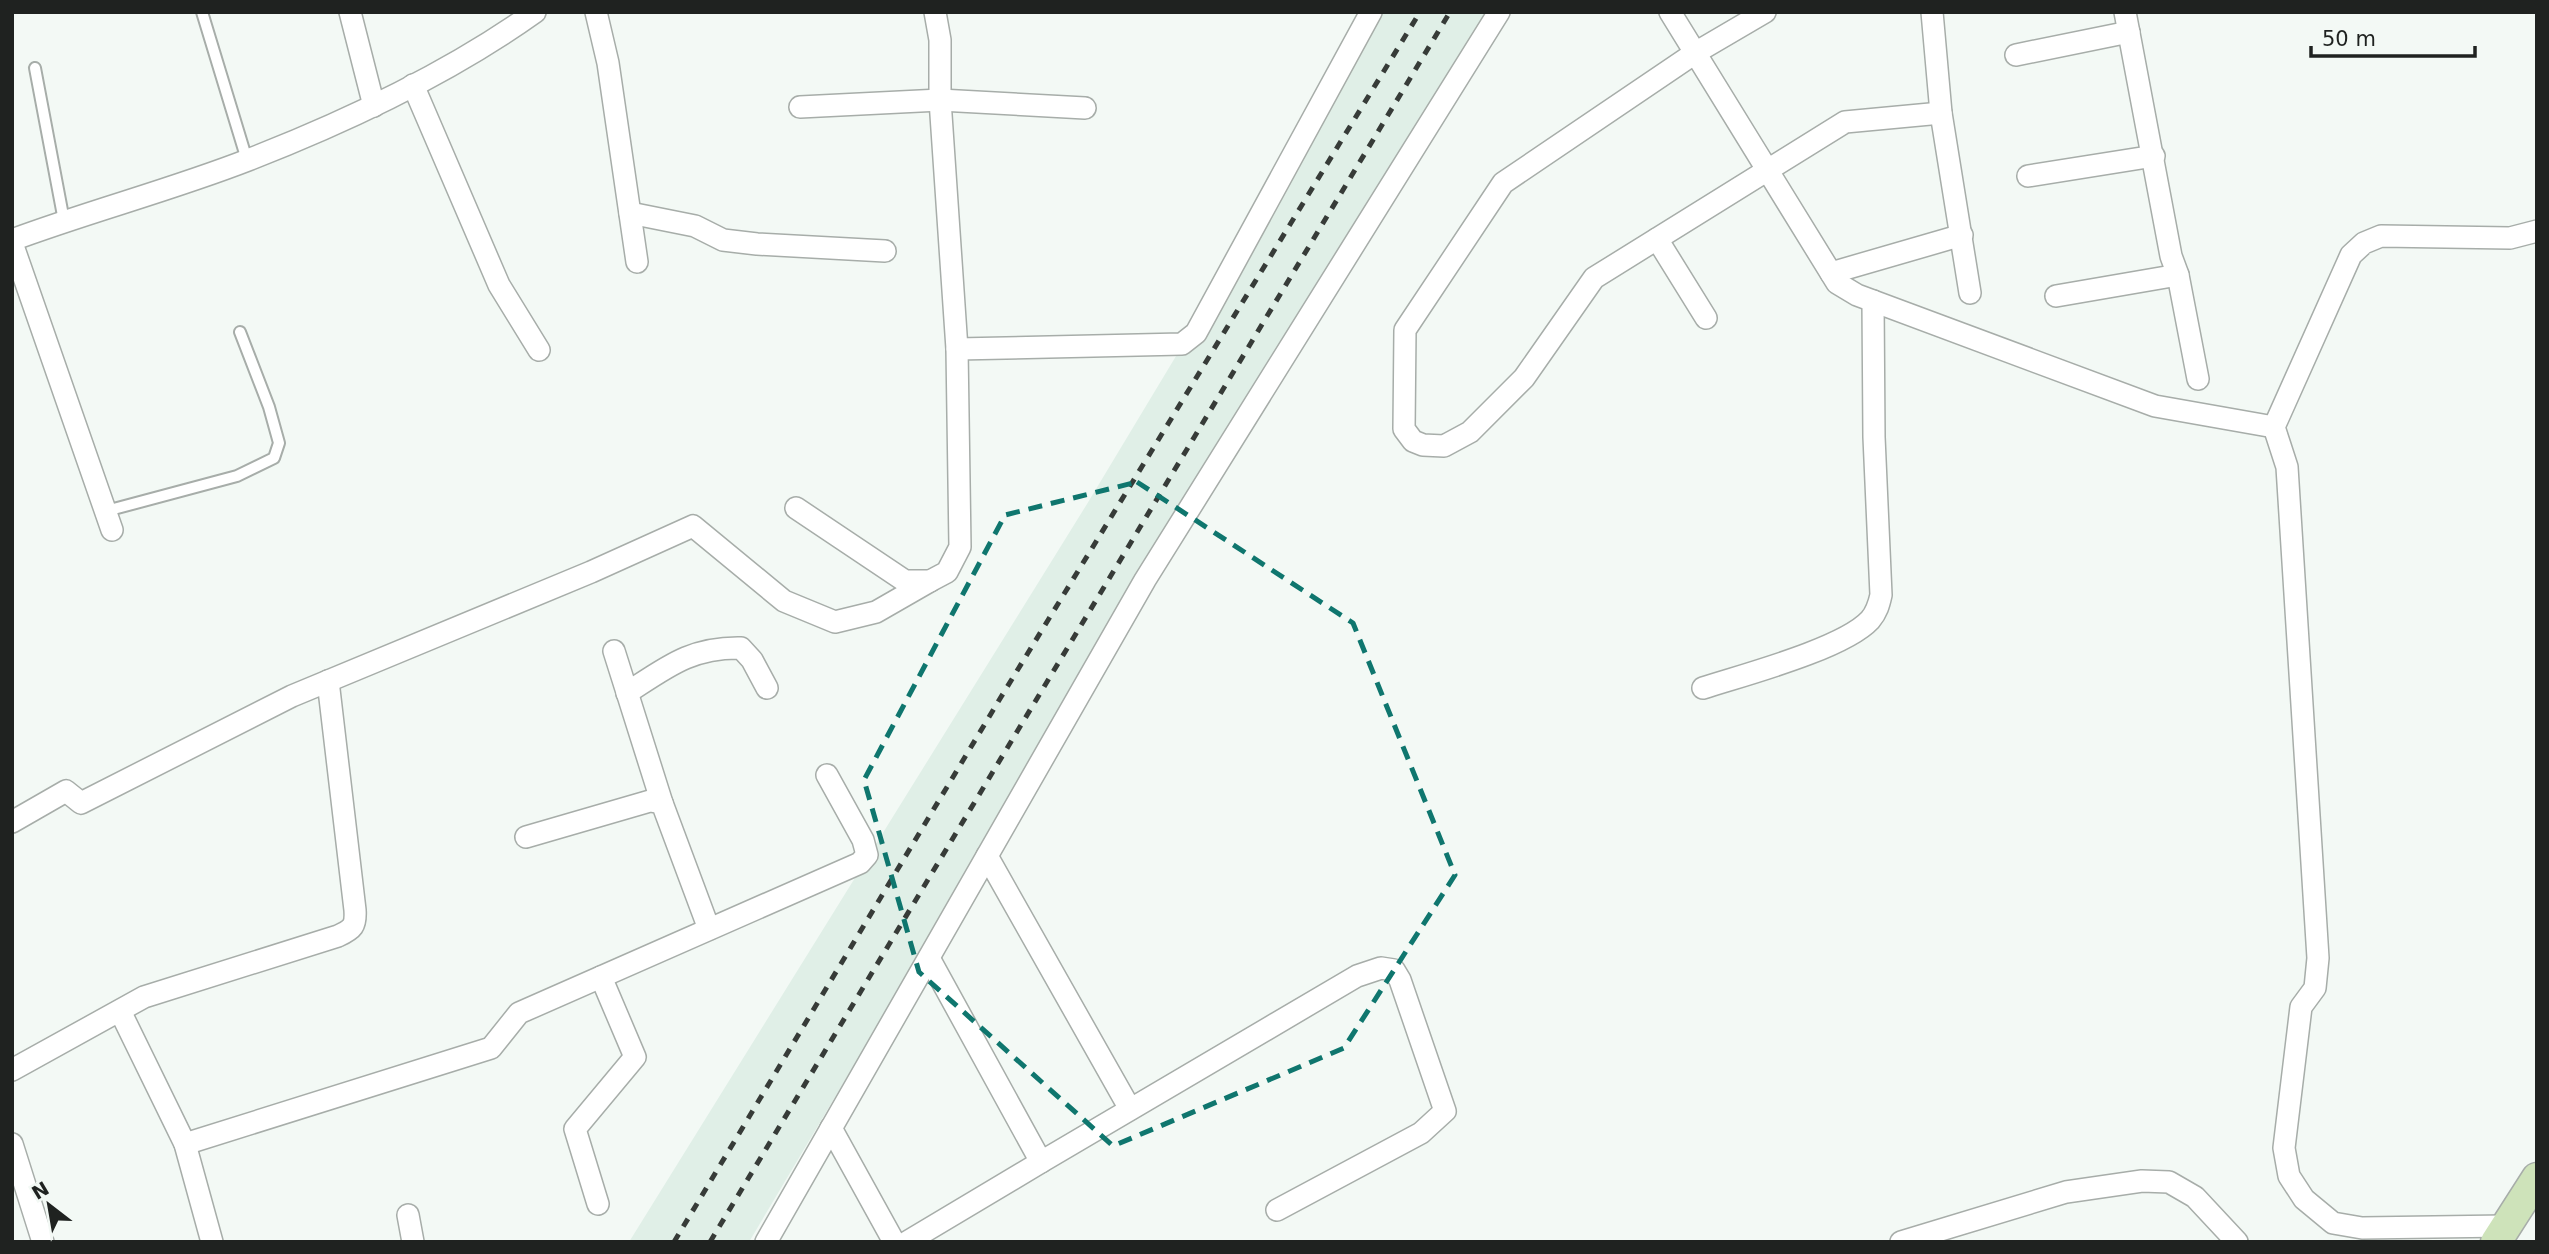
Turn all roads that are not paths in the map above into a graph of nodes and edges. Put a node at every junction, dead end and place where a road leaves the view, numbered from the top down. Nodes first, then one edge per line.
1 (202, 12) edge
2 (350, 12) edge
3 (535, 12) edge
4 (596, 12) edge
5 (935, 12) edge
6 (1371, 12) edge
7 (1499, 12) edge
8 (1670, 12) edge
9 (1765, 12) edge
10 (1932, 12) edge
11 (2127, 22) edge
12 (1695, 53) junction
13 (2015, 55) dead end
14 (34, 68) dead end
15 (413, 85) junction
16 (940, 100) junction
17 (374, 106) junction
18 (800, 107) dead end
19 (1086, 108) dead end
20 (1941, 113) junction
21 (2154, 156) junction
22 (247, 160) junction
23 (1768, 170) junction
24 (2028, 176) dead end
25 (630, 213) junction
26 (64, 220) junction
27 (2537, 232) edge
28 (1962, 235) junction
29 (1657, 239) junction
30 (12, 242) edge
31 (885, 251) dead end
32 (637, 262) dead end
33 (1831, 273) junction
34 (2178, 275) junction
35 (1970, 293) dead end
36 (2056, 296) dead end
37 (1872, 301) junction
38 (1706, 318) dead end
39 (240, 332) dead end
40 (957, 349) junction
41 (540, 350) dead end
42 (2198, 379) dead end
43 (2274, 427) junction
44 (796, 509) dead end
45 (109, 520) joint
46 (930, 581) junction
47 (614, 651) dead end
48 (328, 681) junction
49 (767, 688) dead end
50 (1703, 688) dead end
51 (627, 693) junction
52 (827, 775) dead end
53 (663, 803) junction
54 (12, 822) edge
55 (526, 837) dead end
56 (987, 856) junction
57 (709, 929) junction
58 (929, 958) junction
59 (601, 977) junction
60 (120, 1011) junction
61 (12, 1070) edge
62 (1130, 1110) junction
63 (831, 1128) junction
64 (12, 1144) edge
65 (186, 1144) junction
66 (1041, 1162) junction
67 (2537, 1178) edge
68 (598, 1204) dead end
69 (1277, 1210) dead end
70 (408, 1215) dead end
71 (2501, 1234) edge
72 (43, 1242) edge
73 (212, 1242) edge
74 (413, 1242) edge
75 (766, 1242) edge
76 (894, 1242) edge
77 (906, 1242) edge
78 (1902, 1242) edge
79 (2237, 1242) edge

1 - 22 lane
2 - 17 street
3 - 15 street
4 - 25 street
5 - 16 street
6 - 40 street
7 - 56 street
8 - 12 street
9 - 12 street
10 - 20 street
11 - 13 street
11 - 21 street
12 - 23 street
12 - 29 street
14 - 26 lane
15 - 17 street
15 - 41 street
16 - 18 street
16 - 19 street
16 - 40 street
17 - 22 street
20 - 23 street
20 - 28 street
21 - 24 street
21 - 34 street
22 - 26 street
23 - 29 street
23 - 33 street
25 - 31 street
25 - 32 street
26 - 30 street
27 - 43 street
28 - 33 street
28 - 35 street
29 - 38 street
30 - 45 street
33 - 37 street
34 - 36 street
34 - 42 street
37 - 43 street
37 - 50 street
39 - 45 lane
40 - 46 street
43 - 71 street
44 - 46 street
46 - 48 street
47 - 51 street
48 - 54 street
48 - 60 street
49 - 51 street
51 - 53 street
52 - 57 street
53 - 55 street
53 - 57 street
56 - 58 street
56 - 62 street
57 - 59 street
58 - 63 street
58 - 66 street
59 - 65 street
59 - 68 street
60 - 61 street
60 - 65 street
62 - 66 street
62 - 69 street
63 - 75 street
63 - 76 street
64 - 72 street
65 - 73 street
66 - 77 street
67 - 71 main road
70 - 74 street
78 - 79 street

